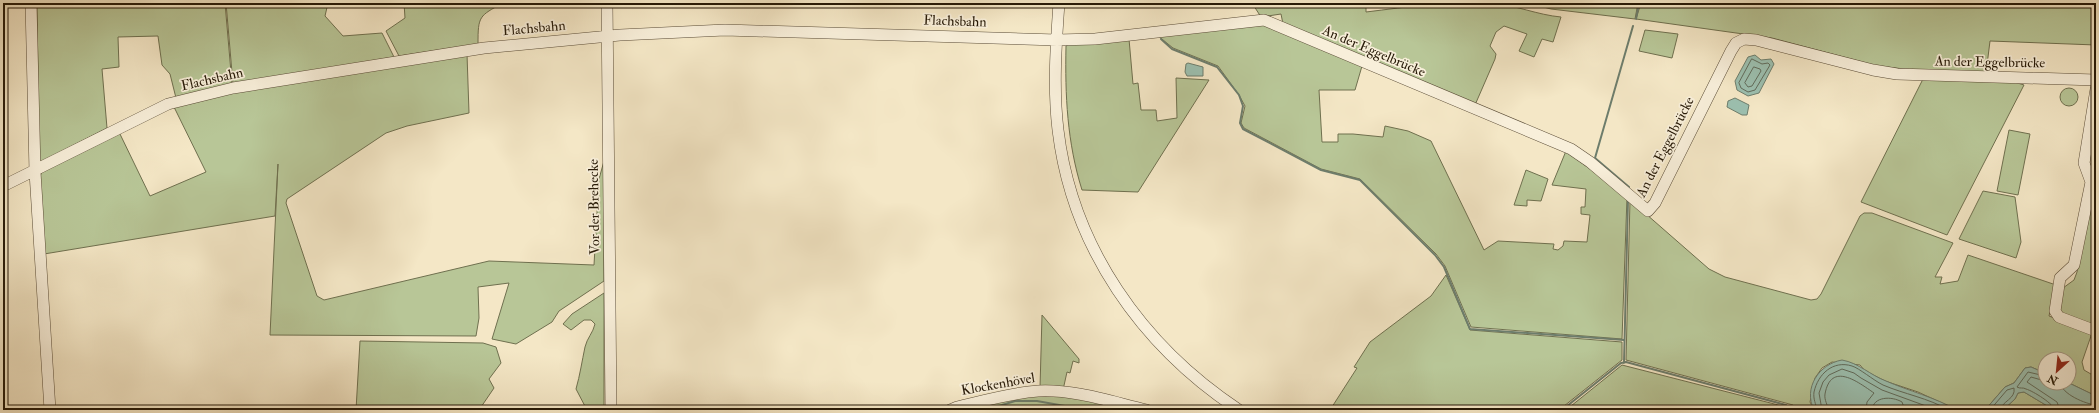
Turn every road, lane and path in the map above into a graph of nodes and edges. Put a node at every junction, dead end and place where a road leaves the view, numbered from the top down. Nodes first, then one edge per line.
1 (31, 3) edge
2 (607, 3) edge
3 (1059, 3) edge
4 (607, 36) junction
5 (1057, 40) junction
6 (2096, 80) edge
7 (2096, 89) edge
8 (35, 172) junction
9 (3, 186) edge
10 (2096, 331) edge
11 (1234, 409) edge
12 (50, 410) edge
13 (611, 410) edge
14 (950, 410) edge
15 (1147, 410) edge

1 - 8 street
2 - 4 street, Vor der Brehecke
3 - 5 street
4 - 5 street, Flachsbahn
4 - 8 street, Flachsbahn
4 - 13 street, Vor der Brehecke
5 - 6 street, An der Eggelbrücke
5 - 11 street
7 - 10 street
8 - 9 street, Flachsbahn
8 - 12 street
14 - 15 street, Klockenhövel

